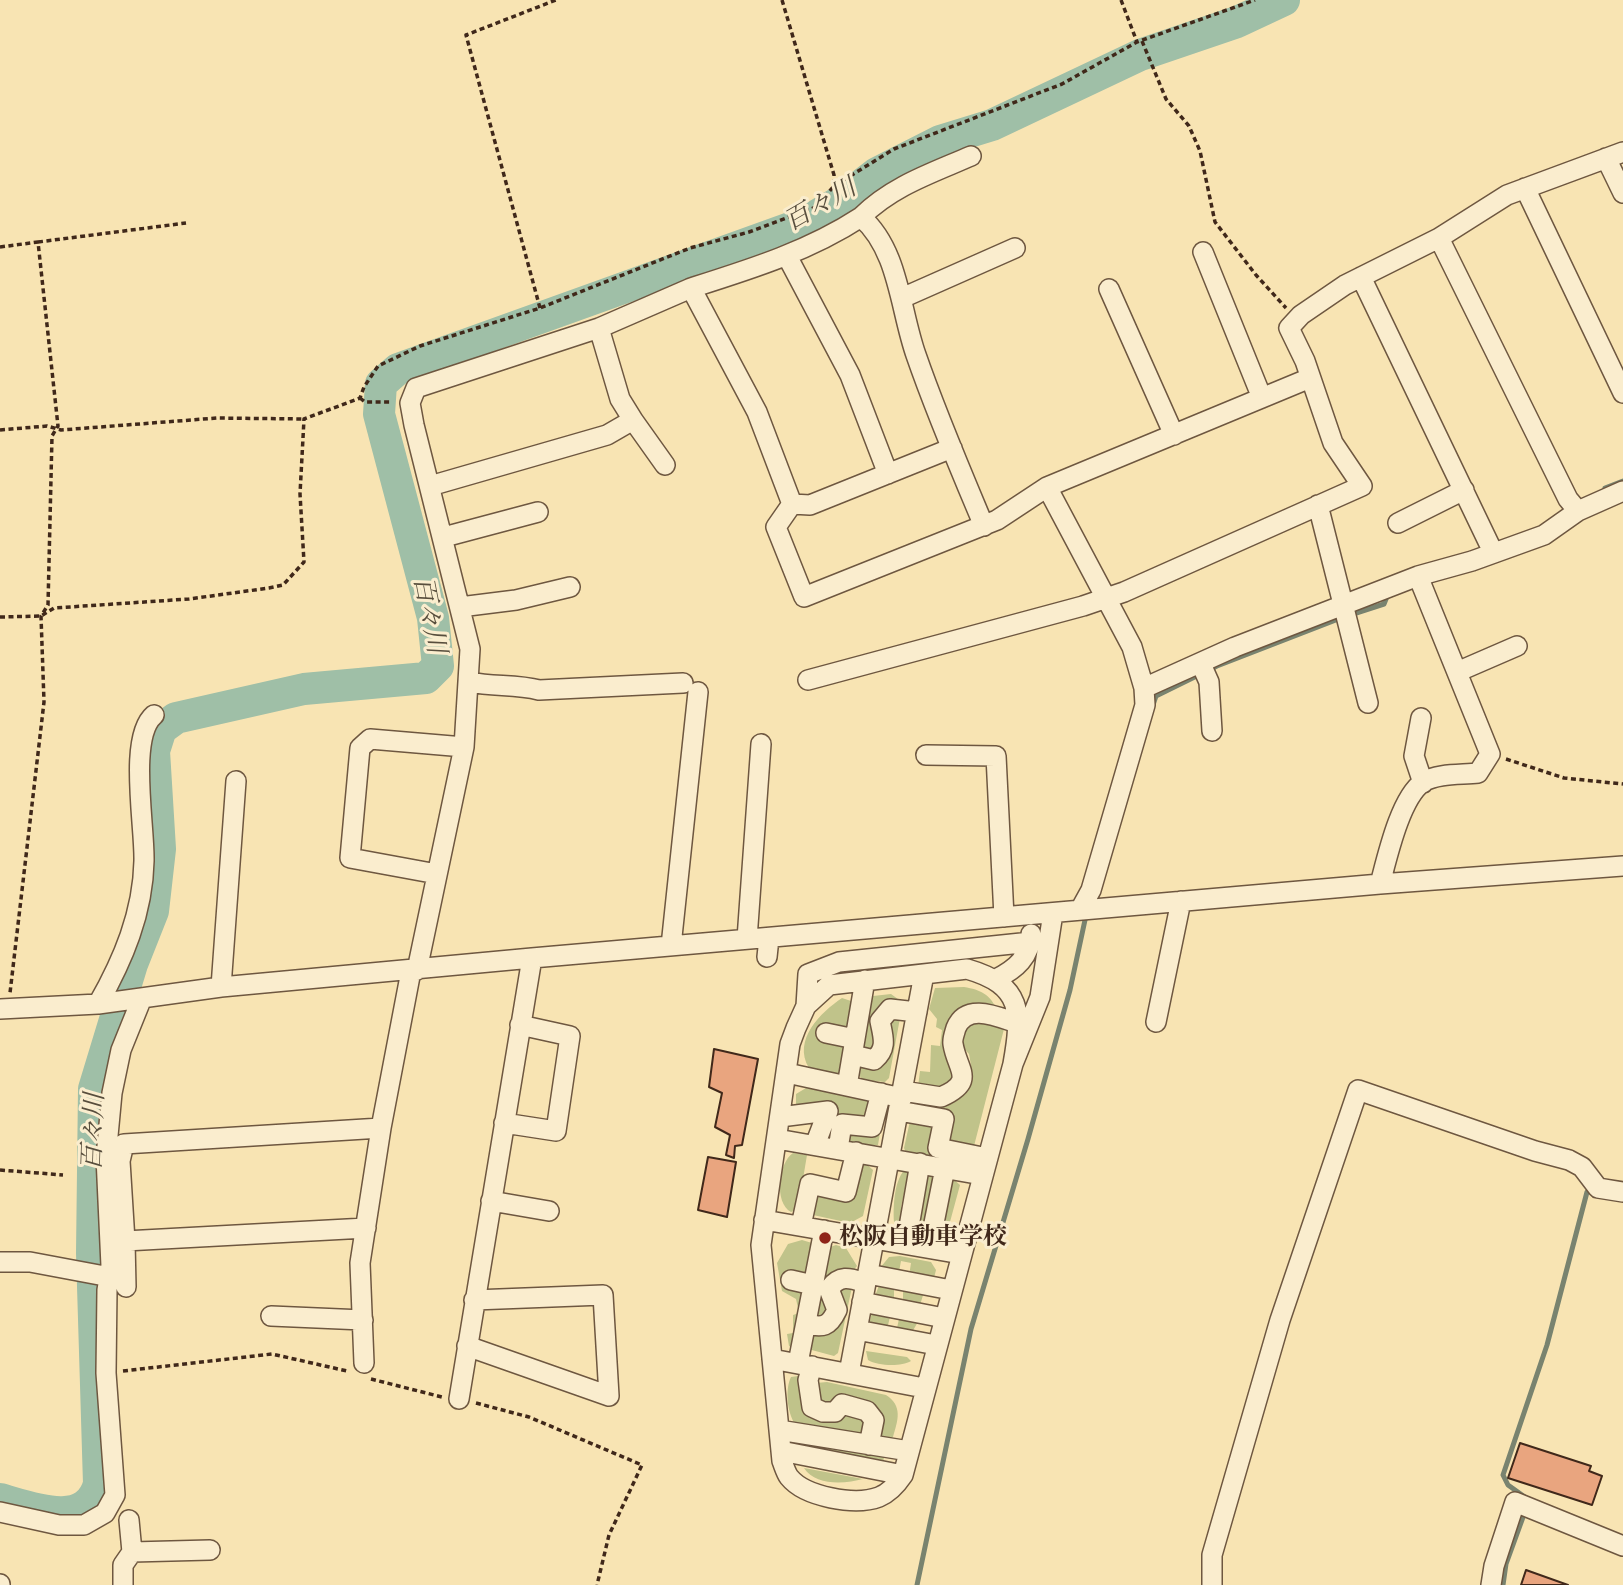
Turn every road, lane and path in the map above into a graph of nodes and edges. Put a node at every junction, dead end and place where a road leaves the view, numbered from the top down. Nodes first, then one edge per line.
1 (556, 0) edge
2 (782, 0) edge
3 (1121, 0) edge
4 (1615, 155) edge
5 (971, 156) dead end
6 (834, 186) dead end
7 (1525, 188) junction
8 (1623, 192) edge
9 (862, 217) junction
10 (187, 223) dead end
11 (1439, 238) junction
12 (38, 242) junction
13 (0, 247) edge
14 (1015, 248) dead end
15 (1203, 252) dead end
16 (788, 256) junction
17 (1361, 277) junction
18 (691, 288) junction
19 (1109, 289) dead end
20 (902, 298) junction
21 (540, 308) dead end
22 (1296, 320) junction
23 (599, 328) junction
24 (1310, 378) junction
25 (1623, 393) edge
26 (360, 398) dead end
27 (1262, 398) junction
28 (403, 402) dead end
29 (304, 419) dead end
30 (634, 420) junction
31 (0, 430) edge
32 (55, 430) junction
33 (1174, 435) junction
34 (952, 448) junction
35 (665, 466) dead end
36 (888, 474) junction
37 (430, 486) junction
38 (1047, 487) junction
39 (1464, 490) junction
40 (1623, 491) edge
41 (792, 504) junction
42 (1318, 505) junction
43 (1578, 510) junction
44 (538, 512) dead end
45 (1398, 523) dead end
46 (984, 526) junction
47 (444, 537) junction
48 (1493, 552) junction
49 (1418, 576) junction
50 (570, 587) dead end
51 (1107, 598) junction
52 (460, 607) junction
53 (1346, 614) junction
54 (1517, 646) dead end
55 (1204, 670) junction
56 (1457, 672) junction
57 (808, 680) dead end
58 (470, 682) junction
59 (1144, 688) junction
60 (1368, 703) dead end
61 (154, 715) dead end
62 (1421, 718) dead end
63 (1212, 731) dead end
64 (761, 744) dead end
65 (464, 747) junction
66 (1490, 754) junction
67 (926, 755) dead end
68 (236, 781) dead end
69 (1423, 783) junction
70 (1623, 784) edge
71 (1623, 866) edge
72 (438, 874) junction
73 (1380, 884) junction
74 (1181, 901) junction
75 (1080, 910) junction
76 (1043, 914) junction
77 (1004, 917) junction
78 (747, 939) junction
79 (1031, 942) junction
80 (671, 946) junction
81 (532, 958) junction
82 (414, 970) junction
83 (925, 974) junction
84 (996, 979) junction
85 (865, 981) junction
86 (221, 988) junction
87 (139, 998) junction
88 (98, 1004) junction
89 (806, 1006) junction
90 (5, 1009) edge
91 (917, 1012) junction
92 (1156, 1022) dead end
93 (1026, 1023) junction
94 (520, 1025) junction
95 (826, 1033) dead end
96 (854, 1047) junction
97 (787, 1073) junction
98 (847, 1086) junction
99 (881, 1093) junction
100 (901, 1100) junction
101 (780, 1117) junction
102 (505, 1123) junction
103 (381, 1128) junction
104 (776, 1139) junction
105 (116, 1144) junction
106 (815, 1145) junction
107 (847, 1150) junction
108 (889, 1157) junction
109 (920, 1163) junction
110 (985, 1167) junction
111 (945, 1168) junction
112 (0, 1170) edge
113 (63, 1175) dead end
114 (1623, 1192) edge
115 (491, 1201) junction
116 (549, 1211) dead end
117 (764, 1220) junction
118 (801, 1226) junction
119 (366, 1228) junction
120 (824, 1230) junction
121 (875, 1238) junction
122 (125, 1241) junction
123 (906, 1244) junction
124 (929, 1248) junction
125 (961, 1254) junction
126 (0, 1262) edge
127 (113, 1280) junction
128 (790, 1280) dead end
129 (813, 1285) junction
130 (865, 1286) junction
131 (951, 1290) junction
132 (474, 1300) junction
133 (899, 1301) junction
134 (271, 1316) dead end
135 (944, 1318) junction
136 (363, 1320) junction
137 (806, 1324) junction
138 (857, 1330) junction
139 (936, 1345) junction
140 (467, 1346) junction
141 (772, 1359) junction
142 (805, 1365) junction
143 (361, 1372) junction
144 (106, 1373) junction
145 (849, 1373) junction
146 (925, 1388) junction
147 (459, 1399) junction
148 (779, 1430) junction
149 (869, 1445) junction
150 (781, 1451) junction
151 (909, 1451) junction
152 (903, 1475) junction
153 (0, 1512) edge
154 (104, 1513) junction
155 (1623, 1546) edge
156 (210, 1550) dead end
157 (132, 1552) junction
158 (122, 1585) edge
159 (597, 1585) edge
160 (1212, 1585) edge
161 (1491, 1585) edge

1 - 21 path
2 - 6 path
3 - 22 path
4 - 7 street
4 - 8 street
5 - 9 street
7 - 11 street
7 - 25 street
9 - 16 street
9 - 20 street
10 - 12 path
11 - 17 street
11 - 43 street
12 - 13 path
12 - 32 path
14 - 20 street
15 - 27 street
16 - 18 street
16 - 36 street
17 - 22 street
17 - 39 street
18 - 23 street
18 - 41 street
19 - 33 street
20 - 34 street
22 - 24 street
23 - 30 street
23 - 37 street
24 - 27 street
24 - 42 street
26 - 28 path
27 - 33 street
29 - 32 path
30 - 35 street
30 - 37 street
31 - 32 path
32 - 90 path
33 - 38 street
34 - 36 street
34 - 46 street
36 - 41 street
37 - 47 street
38 - 46 street
38 - 51 street
39 - 45 street
39 - 48 street
40 - 43 street
41 - 46 street
42 - 51 street
42 - 53 street
43 - 48 street
44 - 47 street
47 - 52 street
48 - 49 street
49 - 53 street
49 - 56 street
50 - 52 street
51 - 57 street
51 - 59 street
52 - 58 street
53 - 55 street
53 - 60 street
54 - 56 street
55 - 59 street
55 - 63 street
56 - 66 street
58 - 65 street
58 - 80 street
59 - 75 street
61 - 88 street
62 - 69 street
64 - 78 street
65 - 72 street
65 - 72 street
66 - 69 street
66 - 70 path
67 - 77 street
68 - 86 street
69 - 73 street
71 - 73 street
72 - 82 street
73 - 74 street
74 - 75 street
74 - 92 street
75 - 76 street
76 - 77 street
76 - 79 street
76 - 93 street
77 - 78 street
78 - 80 street
79 - 84 street
79 - 89 street
80 - 81 street
81 - 82 street
81 - 94 street
82 - 86 street
82 - 103 street
83 - 84 street
83 - 85 street
83 - 91 street
84 - 93 street
85 - 89 street
85 - 96 street
86 - 87 street
87 - 88 street
87 - 105 street
88 - 90 street
89 - 97 street
91 - 96 street
91 - 100 street
93 - 100 street
93 - 110 street
94 - 102 street
94 - 102 street
95 - 96 street
96 - 98 street
97 - 98 street
97 - 101 street
98 - 99 street
99 - 100 street
99 - 107 street
100 - 108 street
100 - 110 street
101 - 104 street
101 - 106 street
102 - 115 street
103 - 105 street
103 - 119 street
104 - 106 street
104 - 117 street
105 - 122 street
105 - 127 street
106 - 107 street
107 - 108 street
107 - 118 street
108 - 109 street
108 - 121 street
109 - 111 street
109 - 123 street
110 - 111 street
110 - 125 street
111 - 124 street
112 - 113 path
114 - 160 street
115 - 116 street
115 - 132 street
117 - 118 street
117 - 141 street
118 - 120 street
119 - 122 street
119 - 136 street
120 - 121 street
120 - 129 street
121 - 123 street
121 - 130 street
122 - 127 street
123 - 124 street
124 - 125 street
125 - 131 street
126 - 127 street
127 - 144 street
128 - 129 street
129 - 137 street
130 - 133 street
130 - 133 street
130 - 137 street
130 - 138 street
131 - 133 street
131 - 135 street
132 - 140 street
132 - 140 street
133 - 135 street
133 - 138 street
133 - 139 street
134 - 136 street
135 - 139 street
136 - 143 street
137 - 142 street
138 - 145 street
139 - 146 street
140 - 147 street
141 - 142 street
141 - 148 street
142 - 145 street
142 - 149 street
143 - 144 path
143 - 147 path
144 - 154 street
145 - 146 street
146 - 151 street
147 - 159 path
148 - 149 street
148 - 150 street
149 - 151 street
150 - 152 street
150 - 152 street
151 - 152 street
153 - 154 street
154 - 157 street
155 - 161 street
156 - 157 street
157 - 158 street

